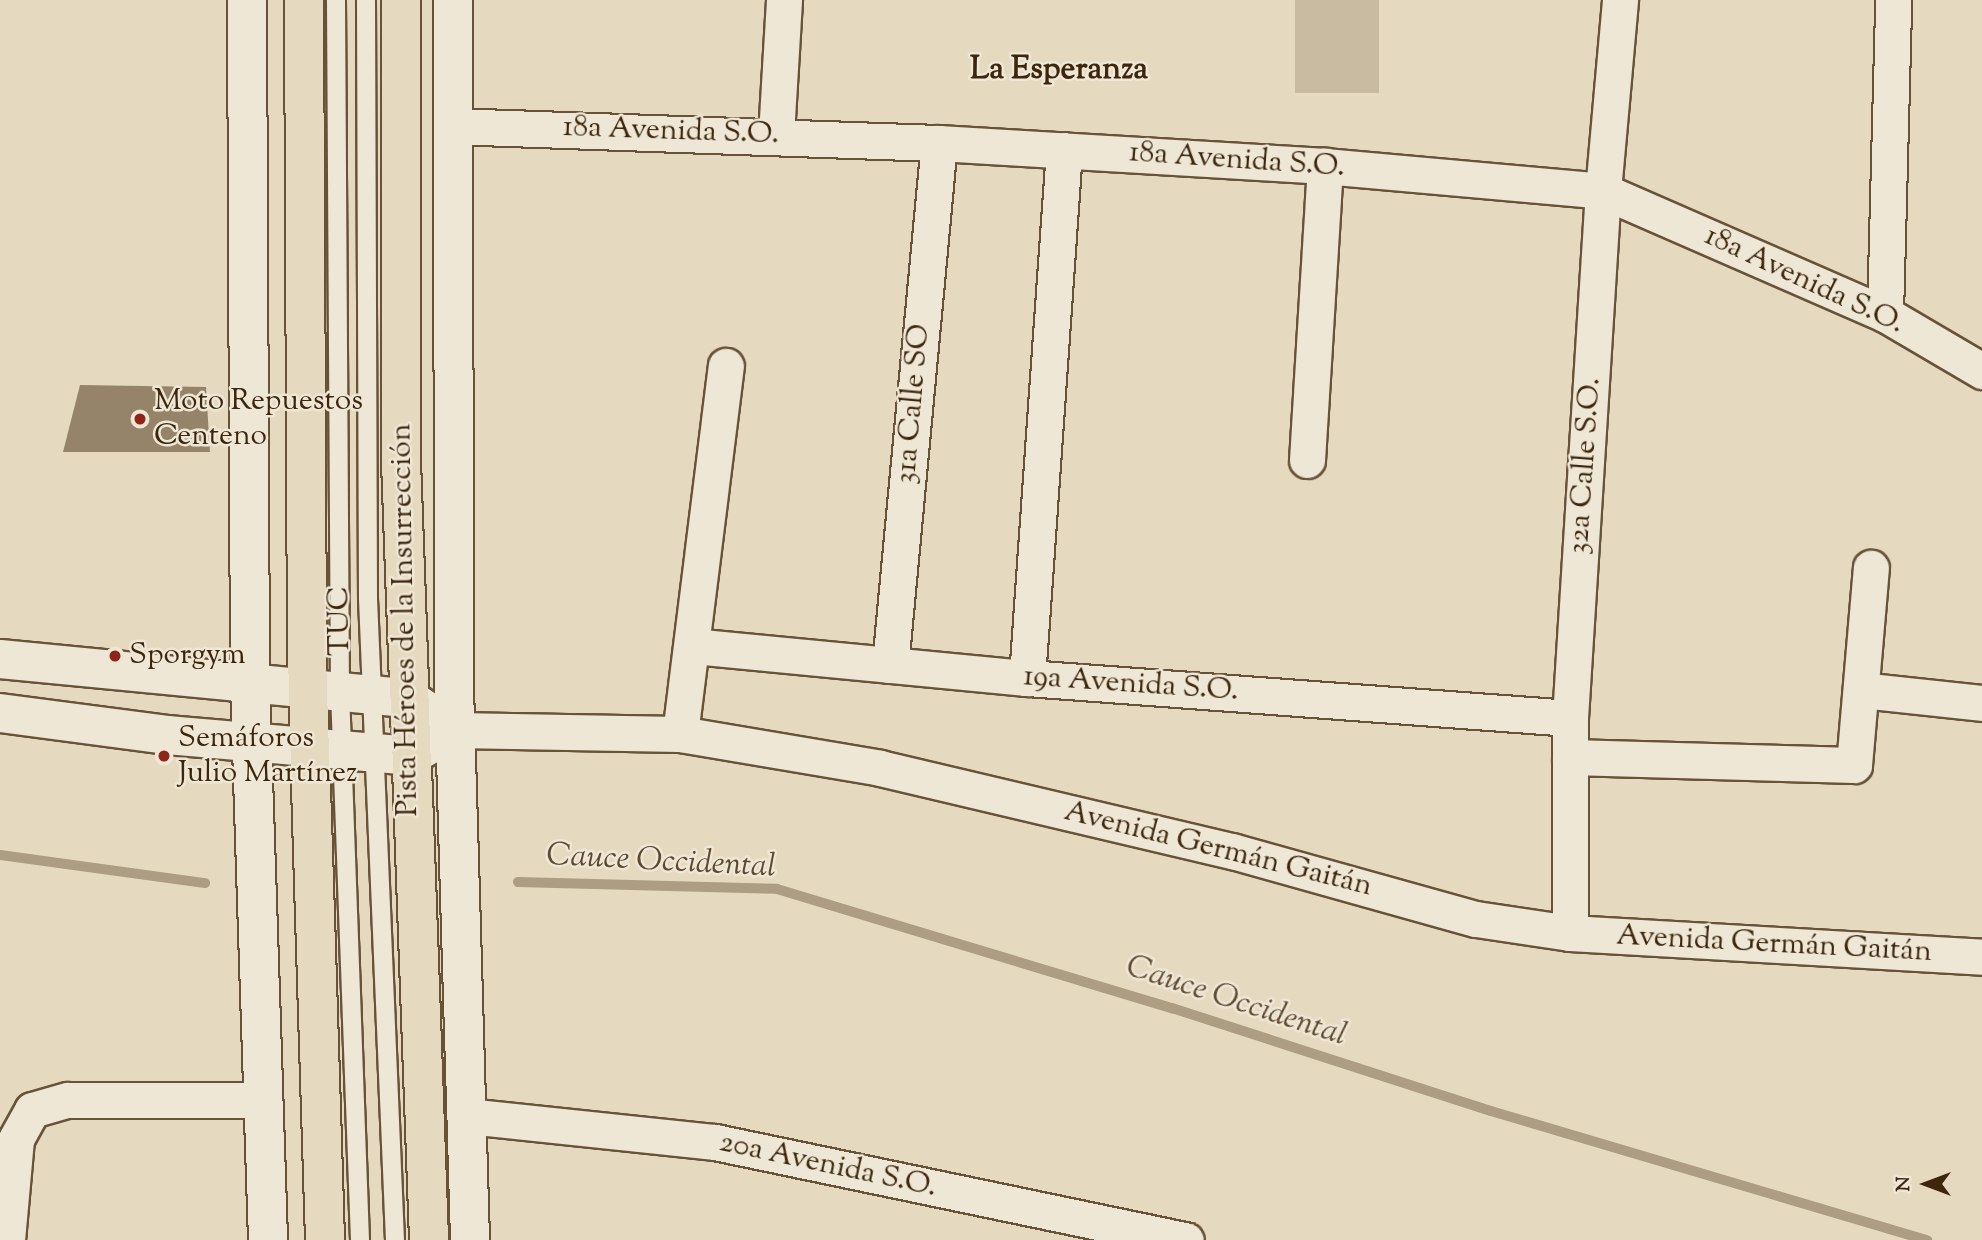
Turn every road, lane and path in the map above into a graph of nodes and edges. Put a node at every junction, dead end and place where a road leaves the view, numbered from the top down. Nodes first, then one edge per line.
1 (247, 0) edge
2 (304, 0) edge
3 (336, 0) edge
4 (366, 0) edge
5 (401, 0) edge
6 (453, 0) edge
7 (784, 0) edge
8 (1620, 0) edge
9 (1893, 0) edge
10 (451, 126) junction
11 (776, 135) junction
12 (939, 143) junction
13 (1064, 150) junction
14 (1325, 166) junction
15 (1603, 191) junction
16 (1885, 314) junction
17 (726, 366) dead end
18 (1982, 371) edge
19 (1307, 460) dead end
20 (1871, 568) dead end
21 (693, 646) junction
22 (0, 659) edge
23 (890, 665) junction
24 (1027, 678) junction
25 (250, 685) junction
26 (1861, 690) junction
27 (356, 694) junction
28 (1982, 703) edge
29 (0, 713) edge
30 (1570, 718) junction
31 (455, 730) junction
32 (680, 734) junction
33 (252, 743) junction
34 (358, 752) junction
35 (1570, 757) junction
36 (1570, 933) junction
37 (1982, 957) edge
38 (262, 1100) junction
39 (467, 1116) junction
40 (4, 1204) edge
41 (8, 1240) edge
42 (268, 1240) edge
43 (325, 1240) edge
44 (360, 1240) edge
45 (395, 1240) edge
46 (429, 1240) edge
47 (470, 1240) edge
48 (1186, 1240) edge

1 - 25 street
2 - 27 main road, Pista Héroes de la Insurrección
3 - 27 lane, TUC
4 - 27 lane, TUC
5 - 27 main road, Pista Héroes de la Insurrección
6 - 10 street, Pista Héroes de la Insurrección
7 - 11 street
8 - 15 street, 32a Calle S.O.
9 - 16 street
10 - 11 street, 18a Avenida S.O.
10 - 31 street, Pista Héroes de la Insurrección
11 - 12 street, 18a Avenida S.O.
12 - 13 street, 18a Avenida S.O.
12 - 23 street, 31a Calle SO
13 - 14 street, 18a Avenida S.O.
13 - 24 street
14 - 15 street, 18a Avenida S.O.
14 - 19 street
15 - 16 street, 18a Avenida S.O.
15 - 30 street, 32a Calle S.O.
16 - 18 street, 18a Avenida S.O.
17 - 21 street
20 - 26 street
21 - 23 street, 19a Avenida S.O.
21 - 32 street
22 - 25 street
23 - 24 street, 19a Avenida S.O.
24 - 30 street, 19a Avenida S.O.
25 - 27 street
25 - 33 street
26 - 28 street
26 - 35 street
27 - 31 street
27 - 34 main road, Pista Héroes de la Insurrección
27 - 34 main road, Pista Héroes de la Insurrección
29 - 33 street
30 - 35 street, 32a Calle S.O.
31 - 32 street, Avenida Germán Gaitán
31 - 34 street
31 - 39 street, Pista Héroes de la Insurrección
32 - 36 street, Avenida Germán Gaitán
33 - 34 street
33 - 38 street
34 - 43 main road, Pista Héroes de la Insurrección
34 - 44 lane
34 - 45 lane
34 - 46 main road, Pista Héroes de la Insurrección
35 - 36 street, 32a Calle S.O.
36 - 37 street, Avenida Germán Gaitán
38 - 40 street
38 - 42 street
39 - 47 street, Pista Héroes de la Insurrección
39 - 48 street, 20a Avenida S.O.
40 - 41 street

